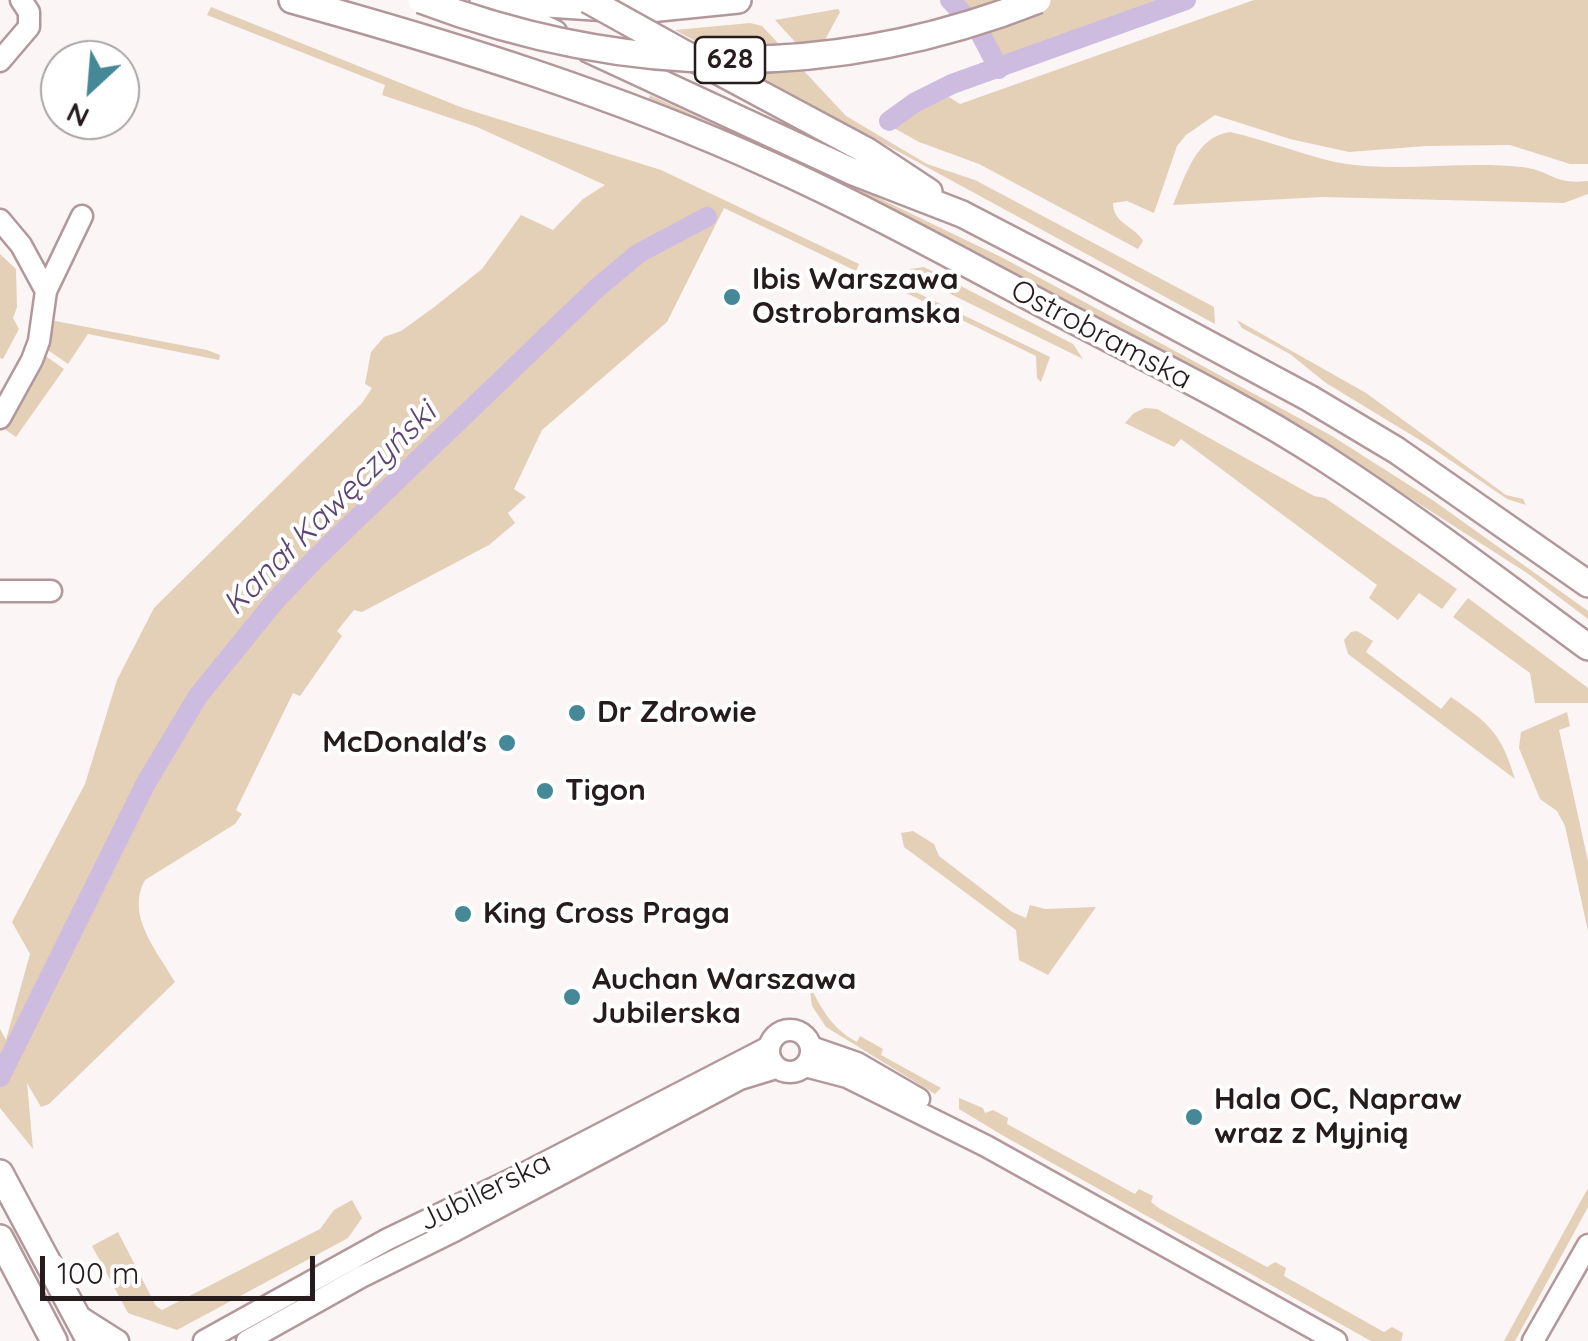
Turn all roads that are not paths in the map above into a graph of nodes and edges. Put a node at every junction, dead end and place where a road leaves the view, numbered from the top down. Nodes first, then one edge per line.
1 (292, 0) edge
2 (421, 0) edge
3 (486, 0) edge
4 (588, 0) edge
5 (738, 0) edge
6 (1038, 0) edge
7 (25, 6) edge
8 (0, 61) edge
9 (962, 214) junction
10 (82, 216) dead end
11 (0, 220) edge
12 (46, 291) junction
13 (0, 418) edge
14 (1588, 584) edge
15 (0, 591) edge
16 (51, 591) dead end
17 (1588, 647) edge
18 (768, 1047) junction
19 (808, 1057) junction
20 (776, 1068) junction
21 (0, 1173) edge
22 (0, 1238) edge
23 (1588, 1245) edge
24 (1579, 1278) edge
25 (74, 1313) junction
26 (54, 1341) edge
27 (90, 1341) edge
28 (118, 1341) edge
29 (204, 1341) edge
30 (247, 1341) edge
31 (1336, 1341) edge
32 (1533, 1341) edge

1 - 17 main road, Ostrobramska
2 - 6 main road, 628, bridge
3 - 5 main road
3 - 9 main road, Ostrobramska, bridge
4 - 9 main road, bridge
7 - 8 street
9 - 14 main road, Ostrobramska
10 - 12 street
11 - 12 street
12 - 13 street
15 - 16 street
18 - 19 street
18 - 20 street
18 - 29 street, Jubilerska
19 - 20 street
19 - 31 street
20 - 30 street, Jubilerska
21 - 25 main road
22 - 26 main road
23 - 24 street
24 - 32 street
25 - 27 main road
25 - 28 street

